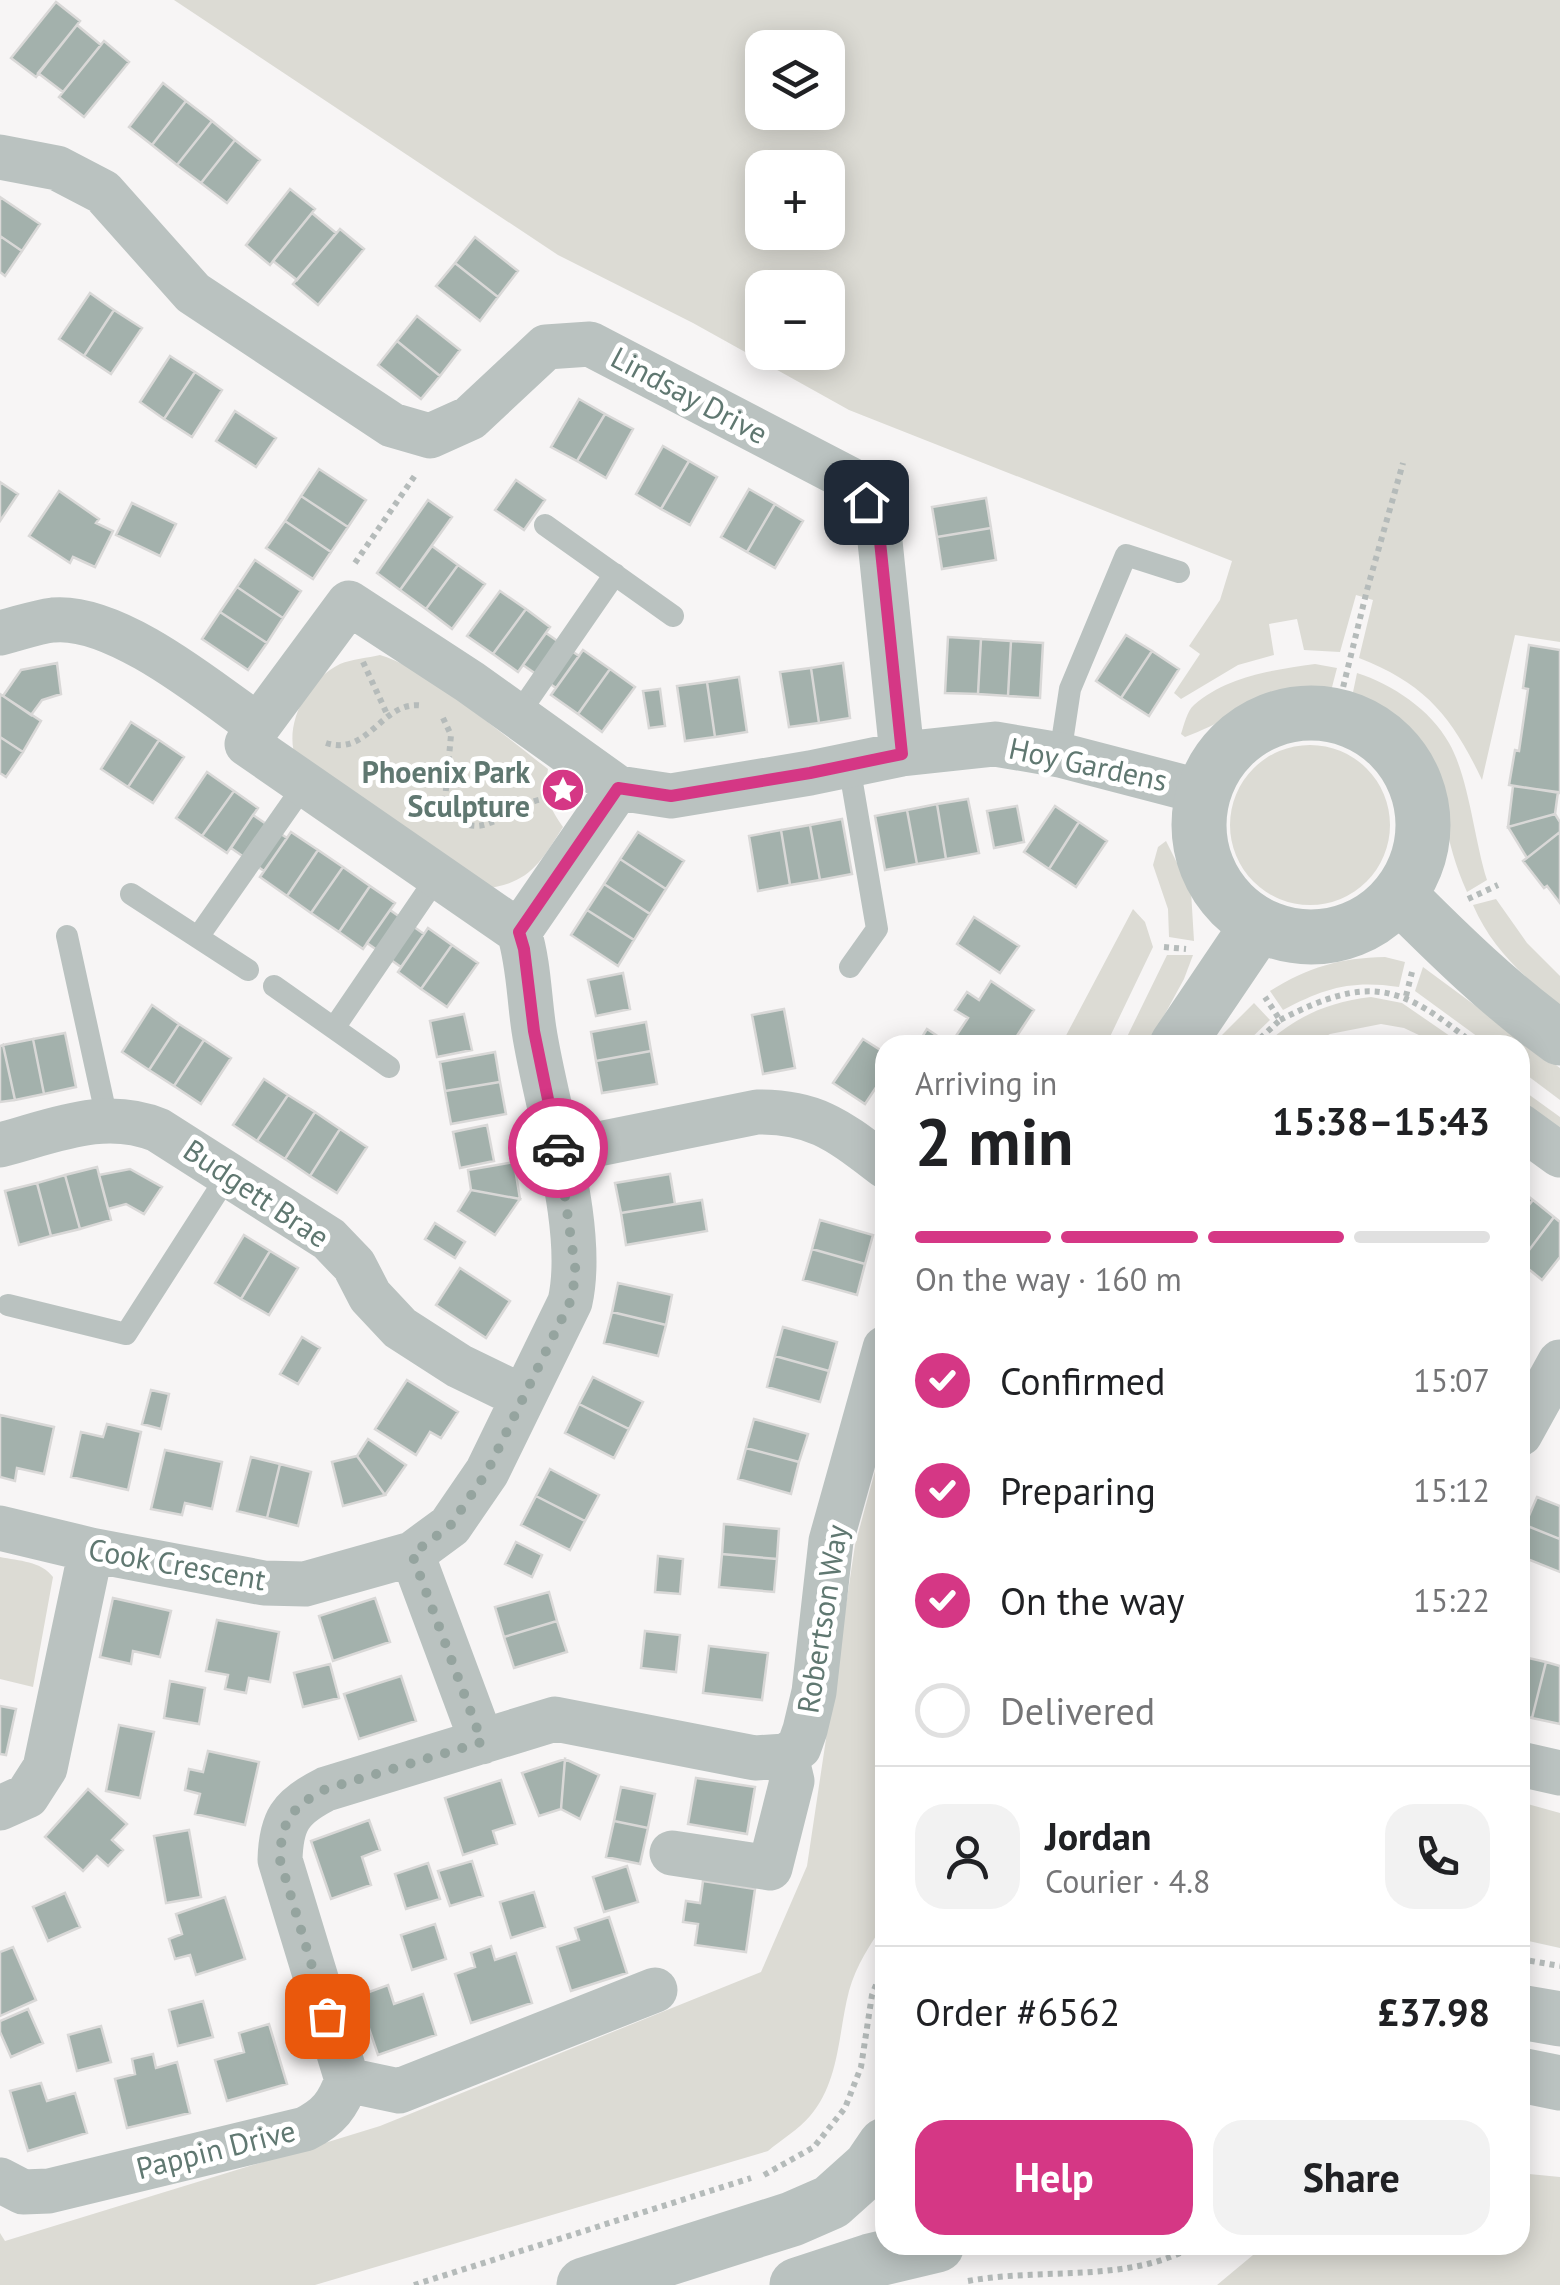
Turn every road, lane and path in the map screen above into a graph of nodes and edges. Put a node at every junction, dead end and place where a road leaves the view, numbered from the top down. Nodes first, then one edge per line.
1 (0, 157) edge
2 (430, 436) junction
3 (1403, 463) dead end
4 (545, 525) dead end
5 (1180, 572) dead end
6 (615, 574) junction
7 (350, 603) junction
8 (673, 616) dead end
9 (0, 633) edge
10 (517, 716) junction
11 (1336, 716) junction
12 (262, 741) junction
13 (902, 754) junction
14 (1060, 755) junction
15 (849, 765) junction
16 (305, 784) junction
17 (618, 788) junction
18 (1202, 792) junction
19 (437, 877) junction
20 (131, 894) dead end
21 (1398, 895) junction
22 (1258, 925) junction
23 (519, 932) junction
24 (67, 936) dead end
25 (198, 937) junction
26 (850, 966) dead end
27 (248, 970) dead end
28 (274, 986) dead end
29 (1280, 1020) dead end
30 (334, 1028) junction
31 (1185, 1035) edge
32 (1463, 1035) edge
33 (1560, 1038) edge
34 (389, 1067) dead end
35 (108, 1119) junction
36 (1530, 1133) edge
37 (0, 1145) edge
38 (559, 1152) junction
39 (1560, 1155) edge
40 (875, 1158) edge
41 (228, 1175) junction
42 (8, 1305) dead end
43 (1560, 1362) edge
44 (875, 1384) edge
45 (522, 1397) junction
46 (1530, 1416) edge
47 (0, 1528) edge
48 (91, 1550) junction
49 (412, 1554) junction
50 (482, 1742) junction
51 (786, 1756) junction
52 (1530, 1766) edge
53 (1560, 1774) edge
54 (0, 1808) edge
55 (672, 1853) dead end
56 (1530, 1961) edge
57 (1560, 1966) edge
58 (875, 1987) edge
59 (655, 1990) dead end
60 (1530, 2014) edge
61 (1560, 2019) edge
62 (1530, 2077) edge
63 (347, 2080) junction
64 (1560, 2083) edge
65 (875, 2160) edge
66 (0, 2180) edge
67 (1178, 2255) edge
68 (951, 2263) edge
69 (414, 2285) edge
70 (584, 2285) edge
71 (797, 2285) edge

1 - 2 street
2 - 7 path
2 - 13 street, Lindsay Drive
3 - 11 path
4 - 6 lane
5 - 14 lane
6 - 8 lane
6 - 10 lane
7 - 10 street, Hoy Gardens
7 - 12 street
9 - 12 street
10 - 17 street, Hoy Gardens
11 - 18 street
11 - 21 street
12 - 16 street
12 - 17 path
13 - 14 street, Hoy Gardens
13 - 15 street, Hoy Gardens
14 - 18 street, Hoy Gardens
15 - 17 street, Hoy Gardens
15 - 26 lane
16 - 19 street
16 - 25 lane
17 - 23 street
18 - 22 street
19 - 23 street
19 - 30 lane
20 - 25 lane
21 - 22 street
21 - 33 street
22 - 31 street
23 - 38 street, Cook Crescent
24 - 35 lane
25 - 27 lane
28 - 30 lane
29 - 32 path
30 - 34 lane
35 - 37 street, Budgett Brae
35 - 41 street, Budgett Brae
36 - 39 street
38 - 40 street
38 - 45 street, Cook Crescent
41 - 42 lane
41 - 45 street, Budgett Brae
43 - 46 street
44 - 51 street, Robertson Way
45 - 49 street, Cook Crescent
47 - 48 street, Cook Crescent
48 - 49 street, Cook Crescent
48 - 54 street
49 - 50 street
50 - 51 street
50 - 63 street
51 - 55 street
52 - 53 street
56 - 57 path
58 - 69 path
59 - 63 street
60 - 61 street
62 - 64 street
63 - 66 street, Pappin Drive
65 - 70 street
67 - 68 path
68 - 71 street

